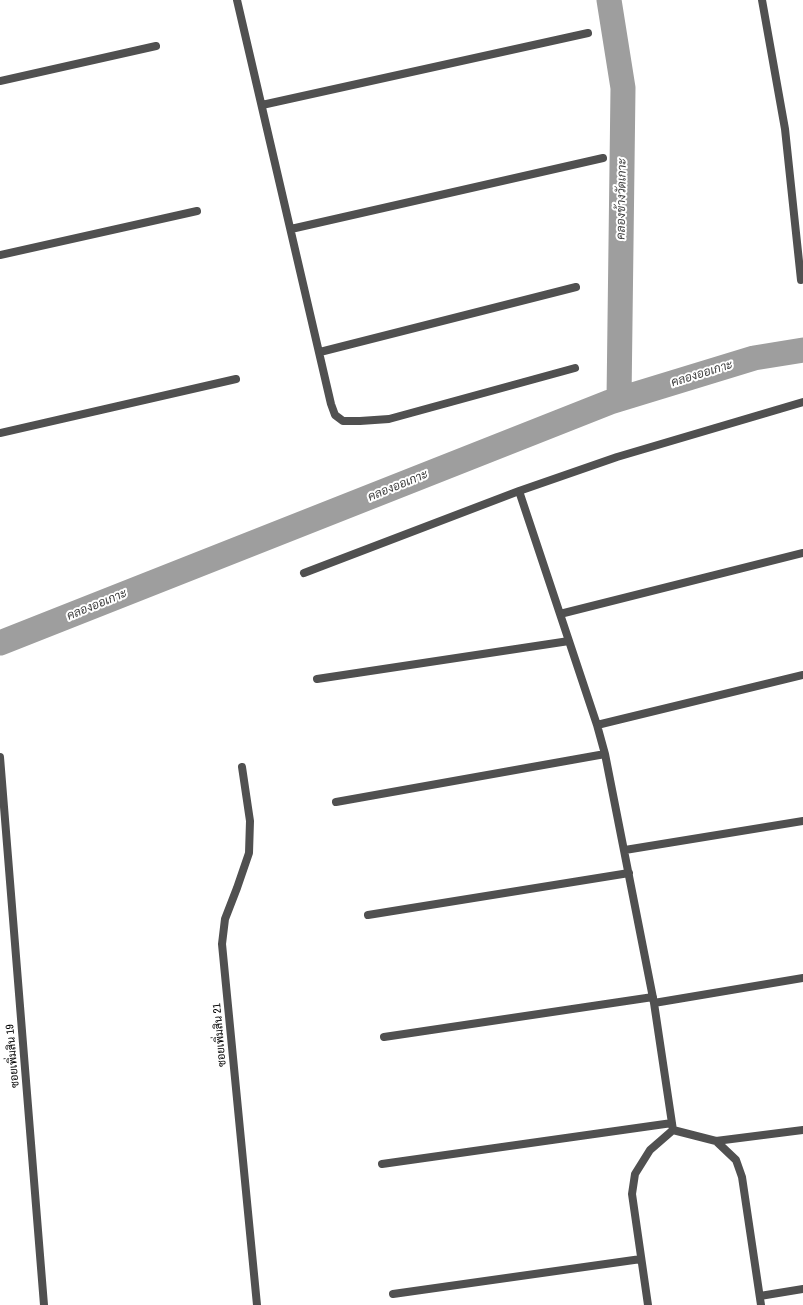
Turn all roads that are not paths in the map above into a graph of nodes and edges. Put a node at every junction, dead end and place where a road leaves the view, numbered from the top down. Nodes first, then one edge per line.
1 (237, 0) edge
2 (762, 0) edge
3 (588, 33) dead end
4 (156, 46) dead end
5 (0, 81) edge
6 (262, 105) junction
7 (603, 158) dead end
8 (197, 211) dead end
9 (291, 230) junction
10 (0, 255) edge
11 (801, 280) dead end
12 (576, 287) dead end
13 (320, 352) junction
14 (575, 368) dead end
15 (236, 379) dead end
16 (803, 402) edge
17 (0, 433) edge
18 (519, 491) junction
19 (803, 553) edge
20 (304, 573) dead end
21 (560, 614) junction
22 (569, 642) junction
23 (803, 675) edge
24 (317, 679) dead end
25 (597, 725) junction
26 (605, 754) junction
27 (0, 757) edge
28 (242, 767) dead end
29 (336, 802) dead end
30 (803, 821) edge
31 (624, 850) junction
32 (629, 873) junction
33 (368, 915) dead end
34 (803, 978) edge
35 (653, 1000) junction
36 (384, 1037) dead end
37 (672, 1126) junction
38 (803, 1130) edge
39 (716, 1141) junction
40 (382, 1164) dead end
41 (641, 1259) junction
42 (803, 1289) edge
43 (393, 1294) dead end
44 (760, 1296) junction
45 (44, 1305) edge
46 (257, 1305) edge
47 (648, 1305) edge
48 (761, 1305) edge

1 - 6 street
2 - 11 street
3 - 6 street
4 - 5 street
6 - 9 street
7 - 9 street
8 - 10 street
9 - 13 street
12 - 13 street
13 - 14 street
15 - 17 street
16 - 18 street
18 - 20 street
18 - 21 street
19 - 21 street
21 - 22 street
22 - 24 street
22 - 25 street
23 - 25 street
25 - 26 street
26 - 29 street
26 - 31 street
27 - 45 street, ซอยเพิ่มสิน 19
28 - 46 street, ซอยเพิ่มสิน 21
30 - 31 street
31 - 32 street
32 - 33 street
32 - 35 street
34 - 35 street
35 - 36 street
35 - 37 street
37 - 39 street
37 - 40 street
37 - 41 street
38 - 39 street
39 - 44 street
41 - 43 street
41 - 47 street
42 - 44 street
44 - 48 street

